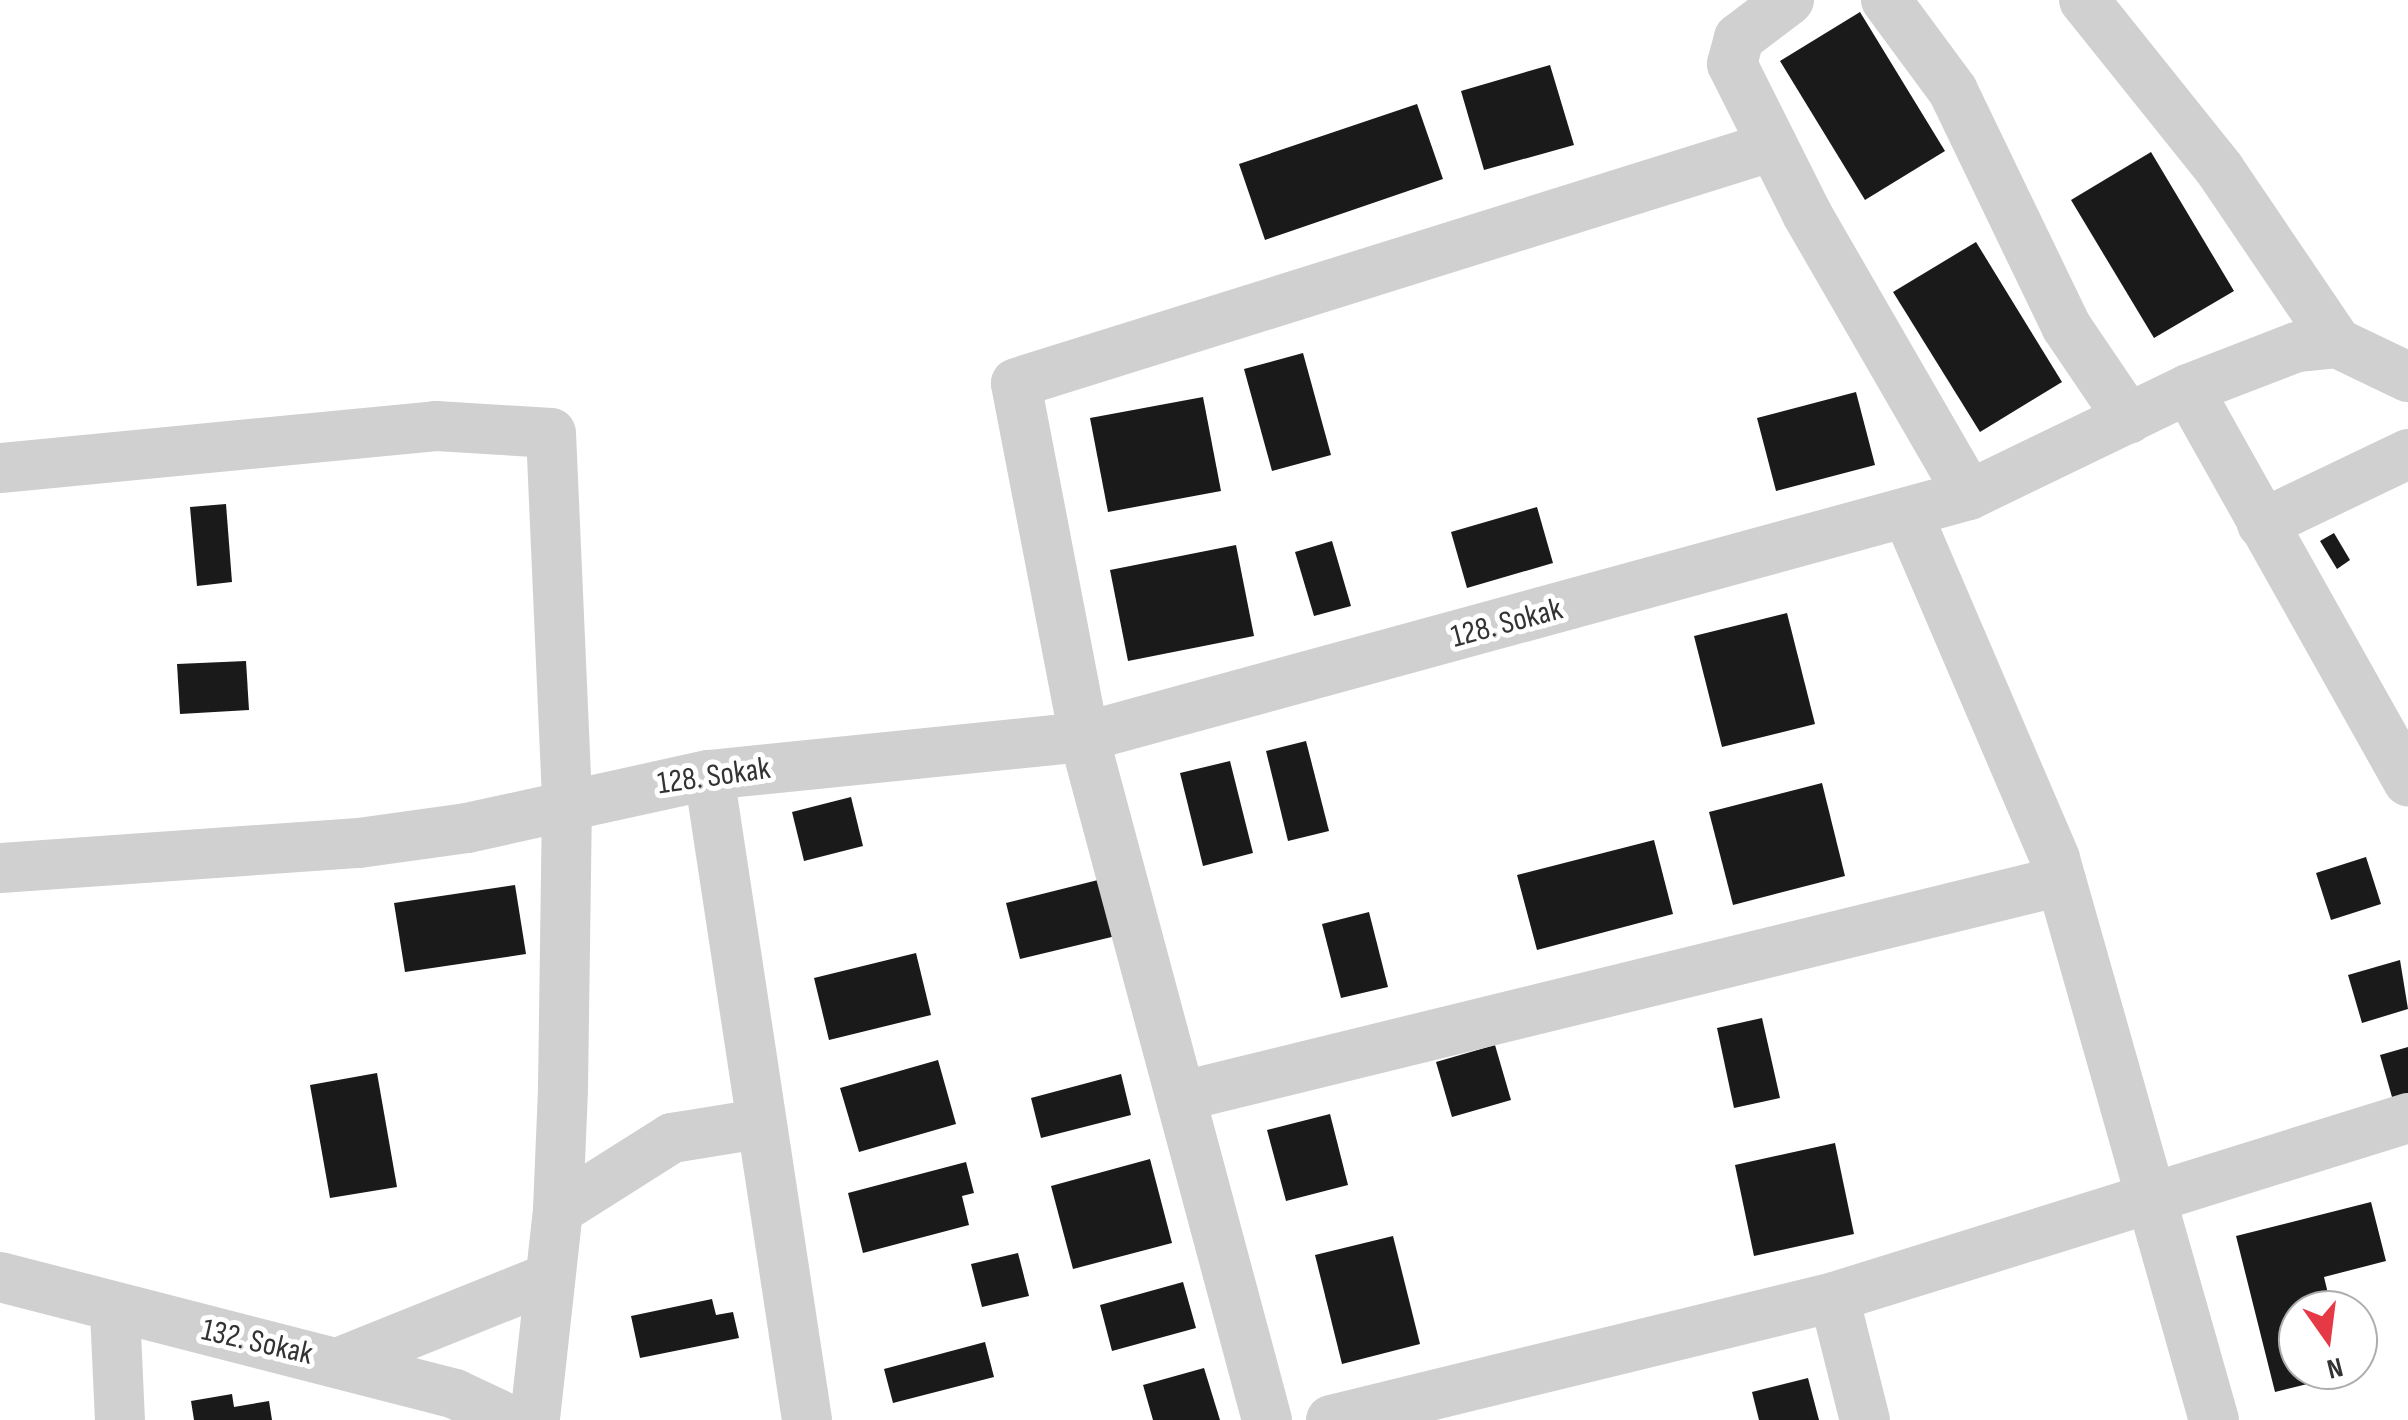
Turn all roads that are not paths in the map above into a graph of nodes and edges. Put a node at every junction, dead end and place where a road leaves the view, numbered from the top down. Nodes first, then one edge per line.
1 (1789, 0) edge
2 (1886, 0) edge
3 (2084, 0) edge
4 (1772, 146) junction
5 (2337, 343) junction
6 (2408, 378) edge
7 (2188, 389) junction
8 (2129, 419) junction
9 (2408, 454) edge
10 (0, 468) edge
11 (1969, 496) junction
12 (1907, 513) junction
13 (2262, 524) junction
14 (1084, 737) junction
15 (709, 775) junction
16 (2408, 781) edge
17 (568, 802) junction
18 (0, 868) edge
19 (2061, 881) junction
20 (1184, 1096) junction
21 (2408, 1118) edge
22 (758, 1124) junction
23 (2152, 1199) junction
24 (558, 1210) junction
25 (0, 1278) edge
26 (549, 1278) junction
27 (1834, 1297) junction
28 (115, 1311) junction
29 (340, 1362) junction
30 (120, 1420) edge
31 (510, 1420) edge
32 (535, 1420) edge
33 (807, 1420) edge
34 (1267, 1420) edge
35 (1331, 1420) edge
36 (1865, 1420) edge
37 (2214, 1420) edge

1 - 4 street
2 - 8 street
3 - 5 street
4 - 11 street
4 - 14 street
5 - 6 street
5 - 7 street, 128. Sokak
7 - 8 street, 128. Sokak
7 - 13 street
8 - 11 street, 128. Sokak
9 - 13 street
10 - 17 street
11 - 12 street, 128. Sokak
12 - 14 street, 128. Sokak
12 - 19 street
13 - 16 street
14 - 15 street, 128. Sokak
14 - 20 street
15 - 17 street, 128. Sokak
15 - 22 street
17 - 18 street, 128. Sokak
17 - 24 street
19 - 20 street
19 - 23 street
20 - 34 street
21 - 23 street
22 - 24 street
22 - 33 street
23 - 27 street
23 - 37 street
24 - 26 street
25 - 28 street, 132. Sokak
26 - 29 street
26 - 32 street
27 - 35 street
27 - 36 street
28 - 29 street, 132. Sokak
28 - 30 street
29 - 31 street, 132. Sokak

